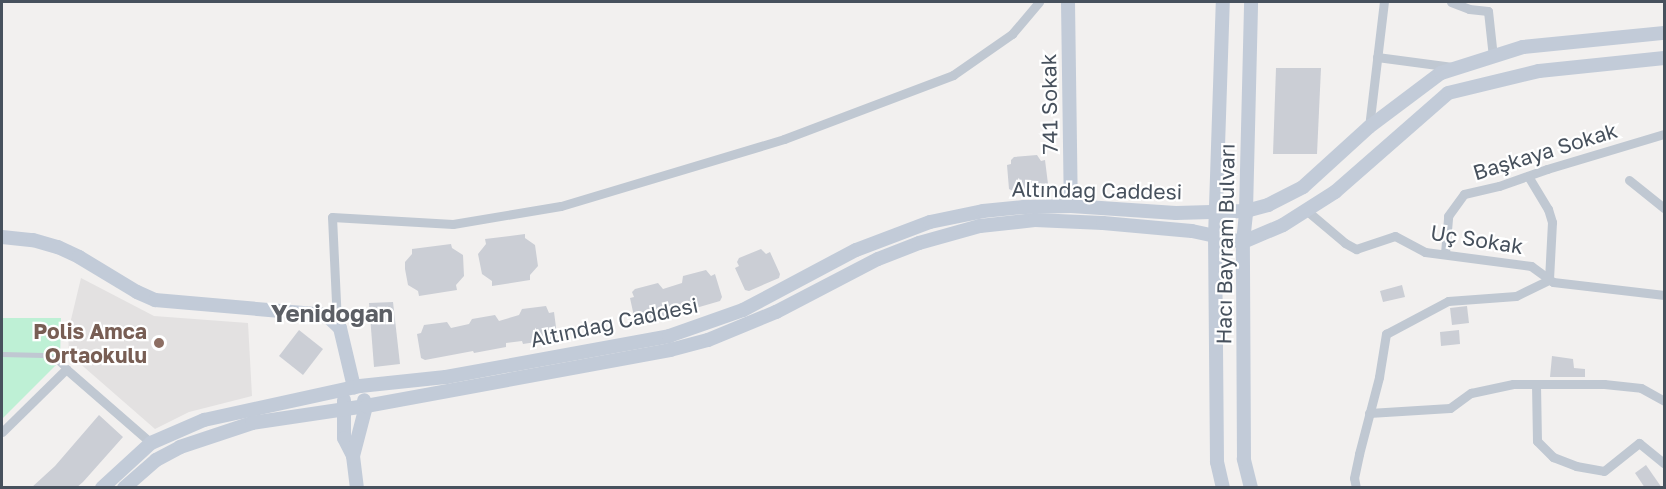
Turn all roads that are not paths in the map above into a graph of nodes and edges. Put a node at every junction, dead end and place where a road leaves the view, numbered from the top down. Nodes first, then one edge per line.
1 (1039, 2) edge
2 (1068, 2) edge
3 (1223, 2) edge
4 (1251, 2) edge
5 (1384, 2) edge
6 (1451, 2) edge
7 (1489, 6) edge
8 (1665, 33) edge
9 (1377, 57) junction
10 (1493, 57) junction
11 (1665, 58) edge
12 (1457, 68) junction
13 (1369, 127) junction
14 (1665, 134) edge
15 (1528, 176) junction
16 (1629, 180) dead end
17 (1071, 206) junction
18 (1665, 208) edge
19 (1306, 210) junction
20 (1246, 211) junction
21 (1217, 212) junction
22 (2, 237) edge
23 (1215, 237) junction
24 (1243, 242) junction
25 (1444, 253) junction
26 (1550, 280) junction
27 (1665, 295) edge
28 (337, 323) junction
29 (2, 354) edge
30 (66, 369) junction
31 (1536, 384) junction
32 (353, 388) junction
33 (1665, 400) edge
34 (366, 406) junction
35 (343, 409) junction
36 (1369, 413) junction
37 (3, 430) edge
38 (151, 443) junction
39 (353, 456) junction
40 (1665, 463) edge
41 (133, 484) edge
42 (102, 488) edge
43 (357, 488) edge
44 (1222, 488) edge
45 (1251, 488) edge
46 (1356, 488) edge

1 - 28 street
2 - 17 main road, 741 Sokak
3 - 21 main road, Hacı Bayram Bulvarı
4 - 20 main road, Hacı Bayram Bulvarı
5 - 9 street
6 - 7 street
7 - 10 street
8 - 10 main road, Altındağ Caddesi
9 - 12 street
9 - 13 street
10 - 12 main road, Altındağ Caddesi
11 - 19 main road
12 - 13 main road, Altındağ Caddesi
13 - 20 main road, Altındağ Caddesi
14 - 15 street, Başkaya Sokak
15 - 25 street, Başkaya Sokak
15 - 26 street
16 - 18 street
17 - 21 main road, Altındağ Caddesi
17 - 32 main road, Altındağ Caddesi
19 - 24 main road
19 - 25 street, Uç Sokak
20 - 21 main road, Altındağ Caddesi
20 - 24 main road, Hacı Bayram Bulvarı
21 - 23 main road, Hacı Bayram Bulvarı
22 - 28 main road
23 - 24 main road, Altındağ Caddesi
23 - 34 main road, Altındağ Caddesi
23 - 44 main road, Hacı Bayram Bulvarı
24 - 45 main road, Hacı Bayram Bulvarı
25 - 26 street, Uç Sokak
26 - 27 street
26 - 36 street
28 - 32 main road
29 - 30 lane
30 - 37 street
30 - 38 street
31 - 33 street
31 - 36 street
31 - 40 street
32 - 34 main road
32 - 35 main road
32 - 38 main road, Altındağ Caddesi
34 - 35 main road, Altındağ Caddesi
34 - 39 main road
35 - 39 main road
35 - 41 main road, Altındağ Caddesi
36 - 46 street
38 - 42 main road, Altındağ Caddesi
39 - 43 main road

